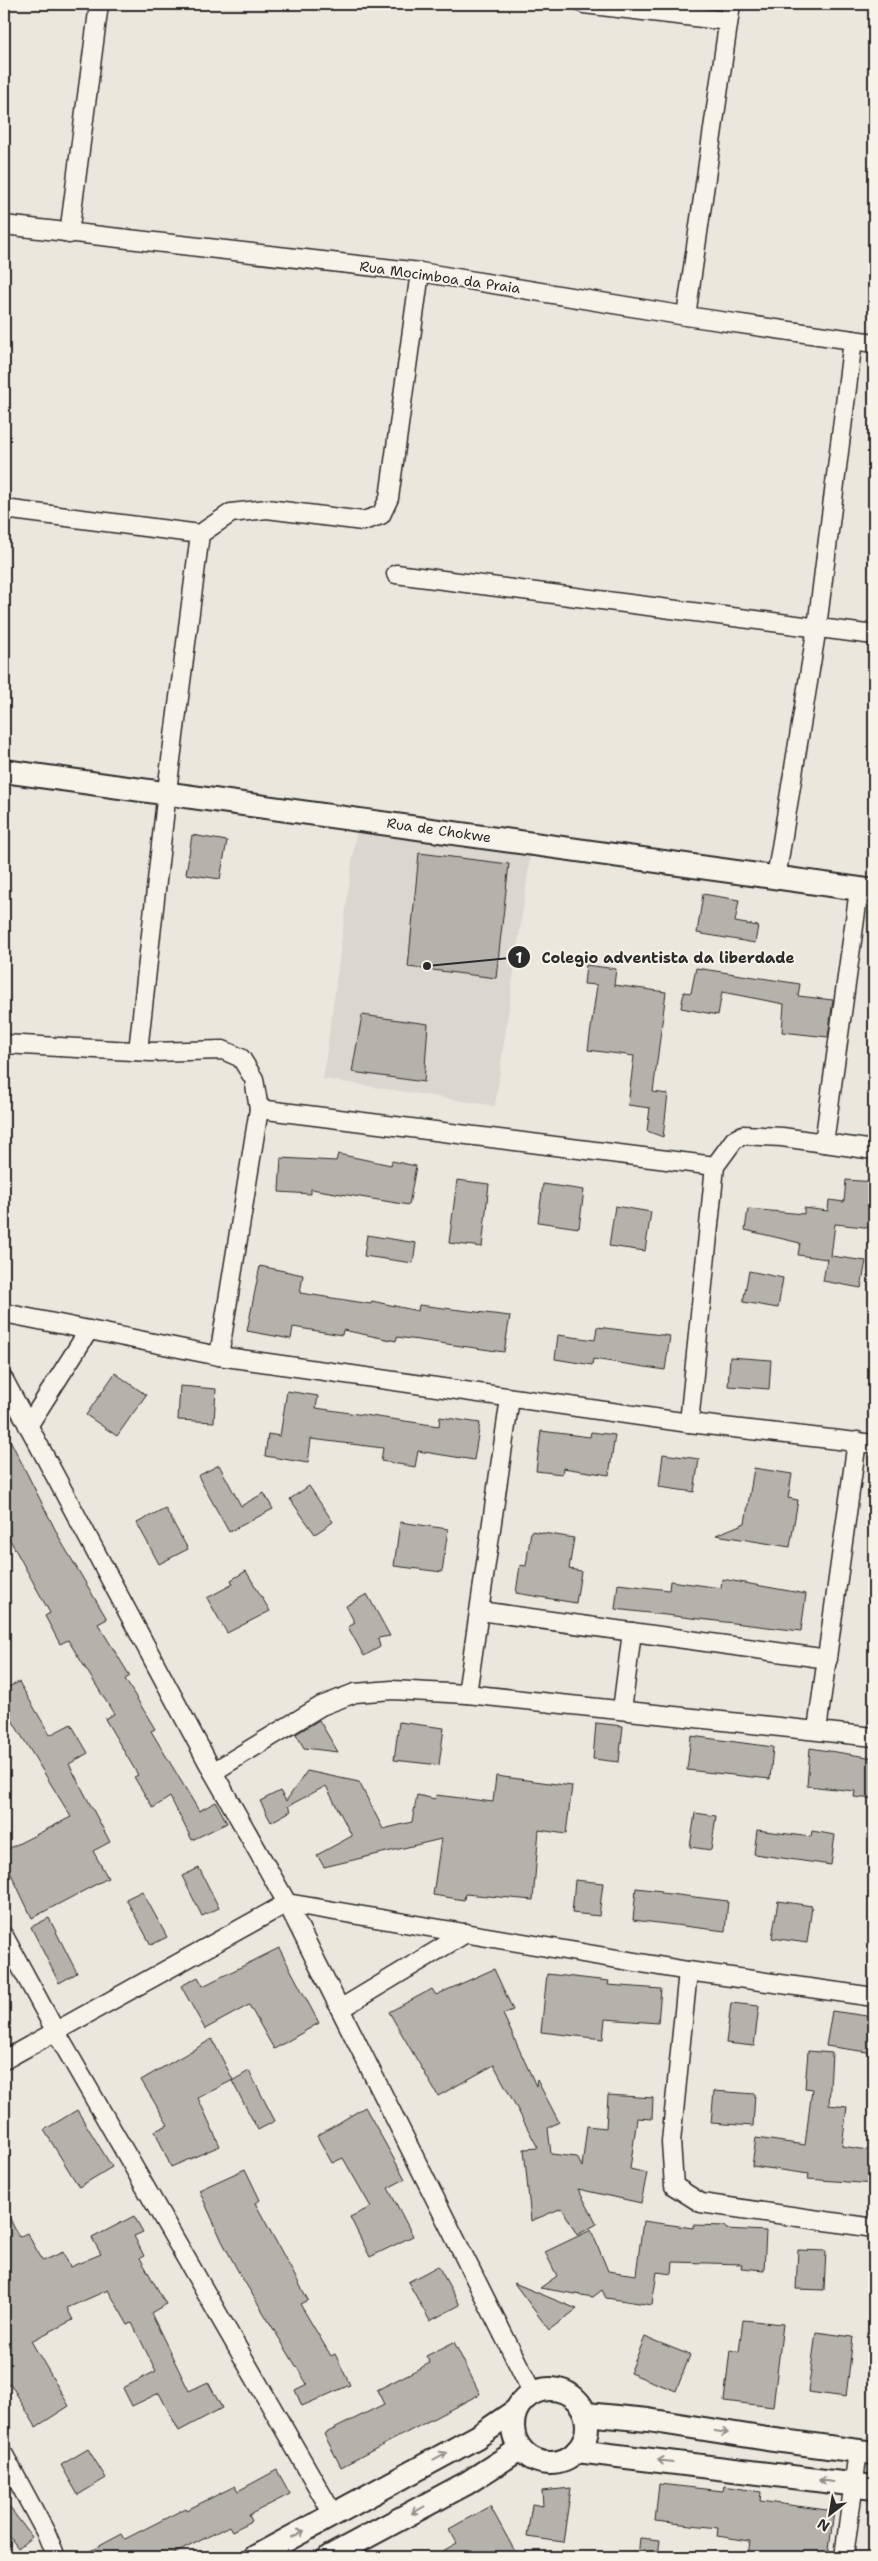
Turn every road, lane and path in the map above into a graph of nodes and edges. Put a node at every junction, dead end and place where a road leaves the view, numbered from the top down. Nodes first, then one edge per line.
1 (99, 4) edge
2 (584, 4) edge
3 (731, 4) edge
4 (728, 21) junction
5 (4, 225) edge
6 (69, 234) junction
7 (420, 272) junction
8 (686, 316) junction
9 (852, 340) junction
10 (874, 343) edge
11 (4, 509) edge
12 (200, 534) junction
13 (396, 574) dead end
14 (817, 627) junction
15 (874, 635) edge
16 (4, 770) edge
17 (167, 791) junction
18 (776, 878) junction
19 (867, 890) edge
20 (4, 1044) edge
21 (138, 1051) junction
22 (258, 1109) junction
23 (824, 1143) junction
24 (874, 1150) edge
25 (715, 1166) junction
26 (4, 1312) edge
27 (89, 1330) junction
28 (219, 1356) junction
29 (4, 1380) edge
30 (510, 1398) junction
31 (689, 1423) junction
32 (28, 1426) junction
33 (857, 1441) junction
34 (874, 1444) edge
35 (480, 1611) junction
36 (632, 1632) junction
37 (828, 1659) junction
38 (467, 1694) junction
39 (622, 1710) junction
40 (817, 1730) junction
41 (874, 1737) edge
42 (213, 1772) junction
43 (287, 1903) junction
44 (466, 1933) junction
45 (4, 1936) edge
46 (688, 1971) junction
47 (874, 1997) edge
48 (340, 2010) junction
49 (56, 2032) junction
50 (4, 2060) edge
51 (874, 2228) edge
52 (532, 2392) junction
53 (515, 2412) junction
54 (586, 2414) junction
55 (520, 2449) junction
56 (577, 2451) junction
57 (866, 2452) edge
58 (4, 2455) edge
59 (865, 2486) edge
60 (333, 2514) junction
61 (56, 2557) edge
62 (255, 2557) edge
63 (329, 2557) edge
64 (844, 2557) edge

1 - 6 street
2 - 4 street
3 - 4 street
4 - 8 street
5 - 6 street, Rua Mocimboa da Praia
6 - 7 street, Rua Mocimboa da Praia
7 - 8 street, Rua Mocimboa da Praia
7 - 12 street
8 - 9 street, Rua Mocimboa da Praia
9 - 10 street, Rua Mocimboa da Praia
9 - 14 street
11 - 12 street
12 - 17 street
13 - 14 street
14 - 15 street
14 - 18 street
16 - 17 street, Rua de Chokwe
17 - 18 street, Rua de Chokwe
17 - 21 street
18 - 19 street, Rua de Chokwe
19 - 23 street
20 - 21 street
21 - 22 street
22 - 25 street
22 - 28 street
23 - 24 street
23 - 25 street
25 - 31 street
26 - 27 street
27 - 28 street
27 - 32 street
28 - 30 street
29 - 32 street
30 - 31 street
30 - 35 street
31 - 33 street
32 - 42 street
33 - 34 street
33 - 37 street
35 - 36 street
35 - 38 street
36 - 37 street
36 - 39 street
37 - 40 street
38 - 39 street
38 - 42 street
39 - 40 street
40 - 41 street
42 - 43 street
43 - 44 street
43 - 48 street
43 - 49 street
44 - 46 street
44 - 48 street
45 - 49 street
46 - 47 street
46 - 51 street
48 - 52 street
49 - 50 street
49 - 60 street
52 - 53 street
52 - 54 street
53 - 55 street
60 -> 53 street
54 - 56 street
54 -> 57 street
55 - 56 street
55 -> 63 street
59 -> 56 street
57 - 59 street
58 - 61 street
59 - 64 street
62 -> 60 street

